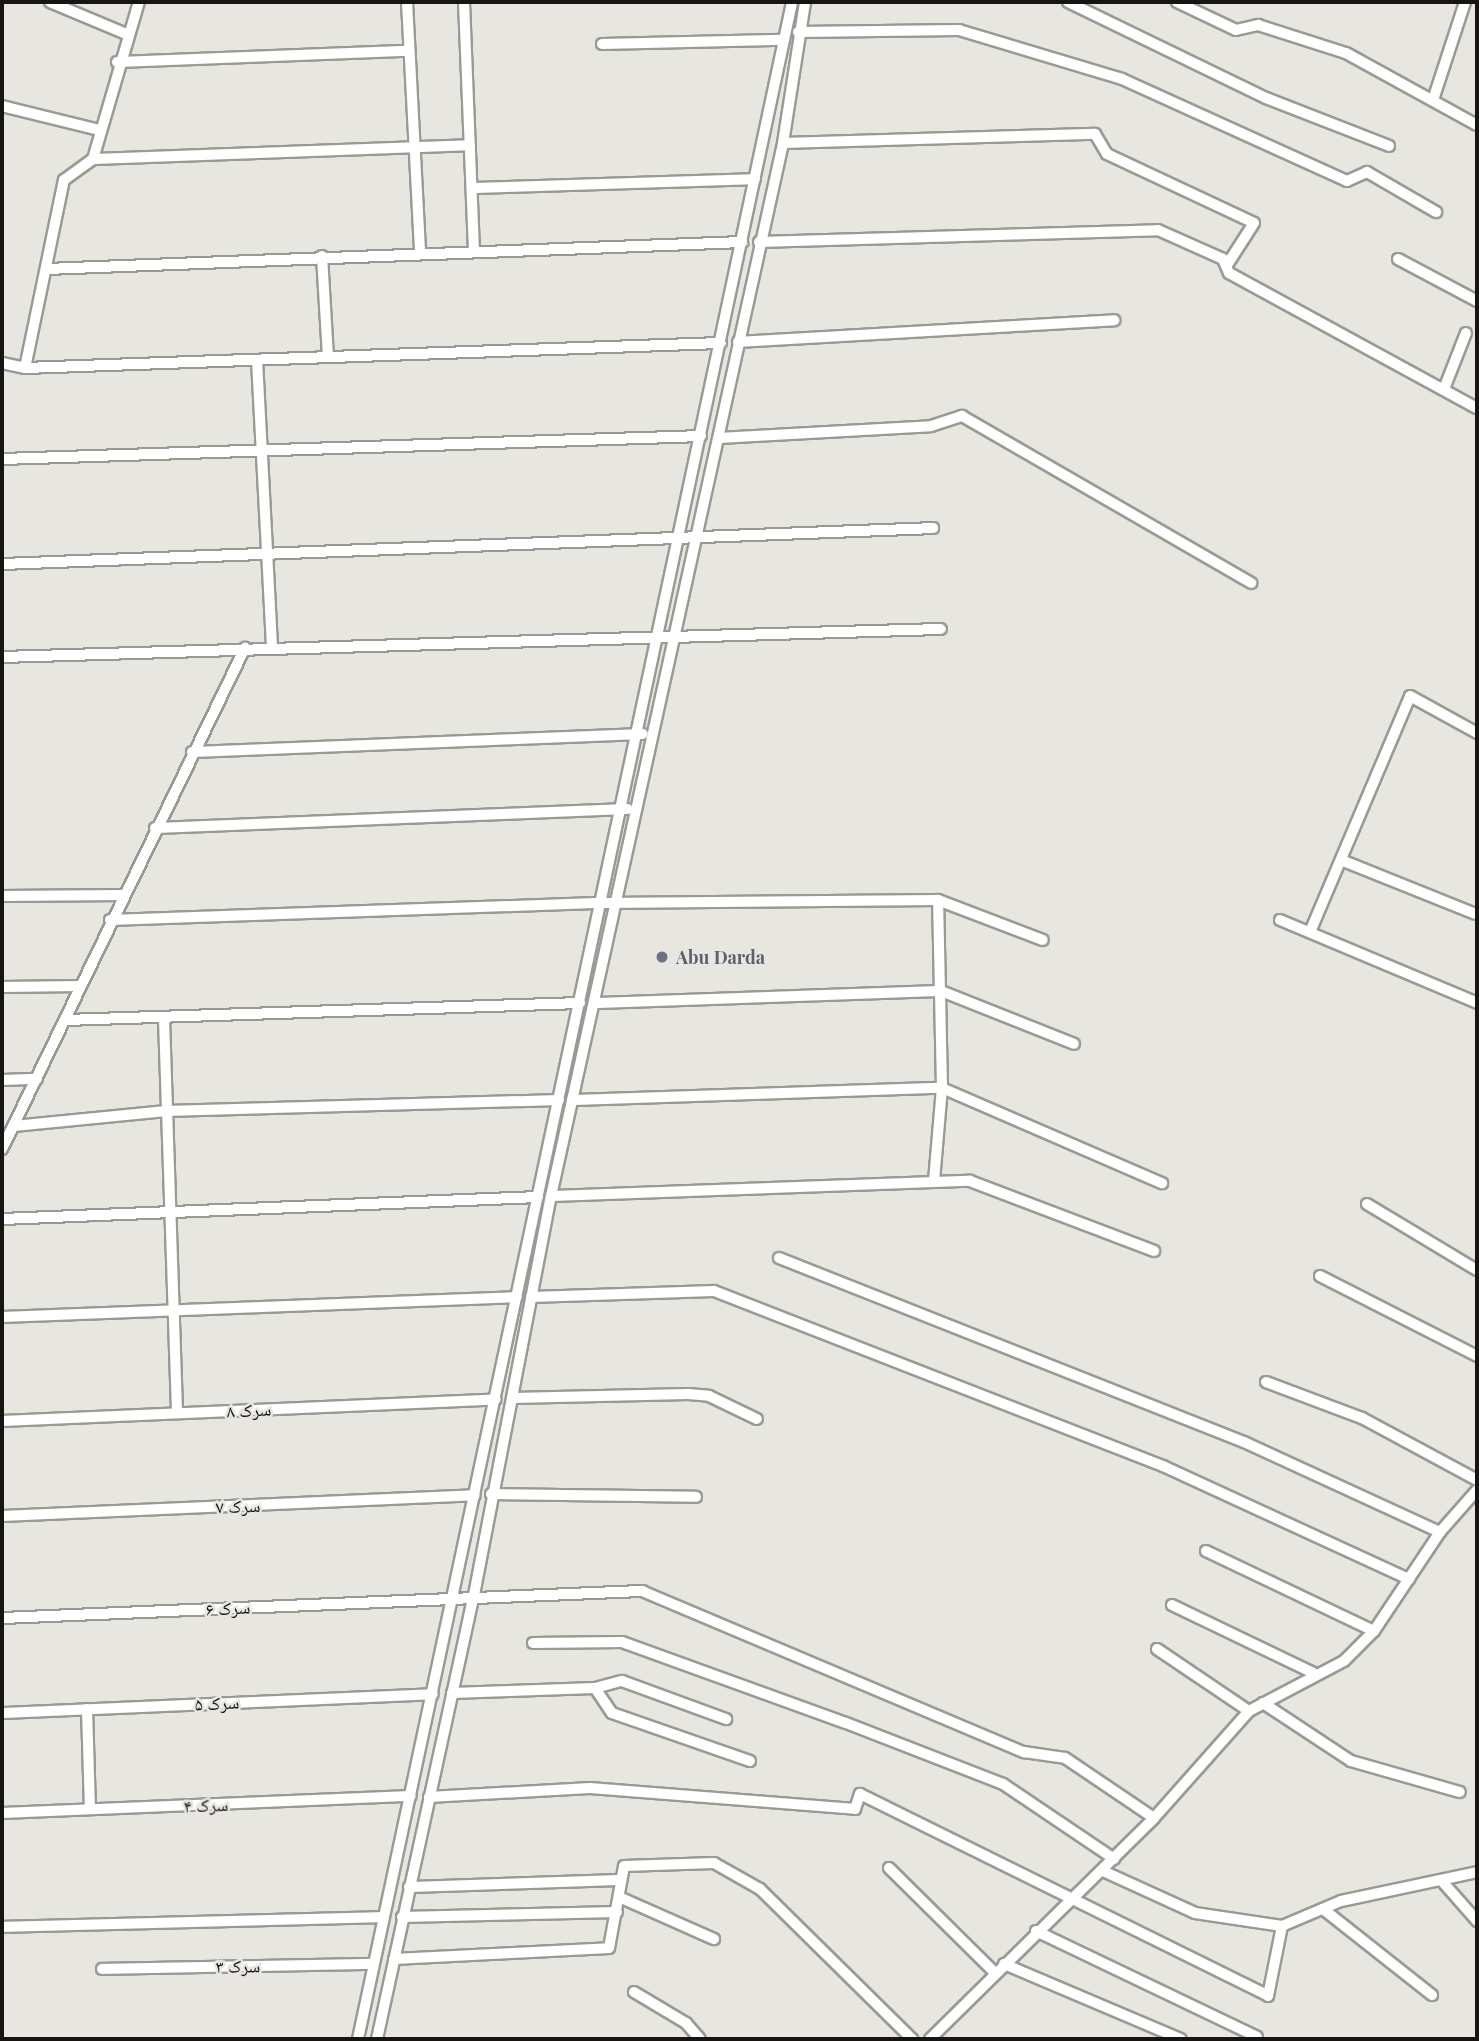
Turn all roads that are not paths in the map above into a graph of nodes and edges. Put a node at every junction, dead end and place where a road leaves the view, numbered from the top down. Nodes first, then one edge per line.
1 (50, 2) edge
2 (139, 2) edge
3 (407, 2) edge
4 (464, 2) edge
5 (792, 2) edge
6 (805, 2) edge
7 (1068, 2) edge
8 (1177, 2) edge
9 (1465, 2) edge
10 (799, 32) junction
11 (126, 34) junction
12 (784, 40) junction
13 (602, 44) dead end
14 (409, 51) junction
15 (117, 62) junction
16 (1433, 100) junction
17 (2, 106) edge
18 (1477, 125) edge
19 (100, 130) junction
20 (783, 143) junction
21 (470, 145) junction
22 (1389, 146) dead end
23 (413, 147) junction
24 (93, 159) junction
25 (755, 178) junction
26 (472, 188) junction
27 (1436, 212) dead end
28 (742, 242) junction
29 (759, 242) junction
30 (474, 249) junction
31 (420, 252) junction
32 (322, 256) junction
33 (1398, 259) dead end
34 (1227, 265) junction
35 (46, 269) junction
36 (1477, 301) edge
37 (1114, 320) dead end
38 (1466, 333) dead end
39 (721, 342) junction
40 (738, 342) junction
41 (328, 357) junction
42 (257, 360) junction
43 (2, 363) edge
44 (25, 368) junction
45 (1444, 389) junction
46 (1476, 404) edge
47 (701, 436) junction
48 (719, 438) junction
49 (260, 450) junction
50 (2, 458) edge
51 (933, 528) dead end
52 (697, 536) junction
53 (681, 537) junction
54 (267, 554) junction
55 (2, 564) edge
56 (1251, 583) dead end
57 (941, 629) dead end
58 (659, 639) junction
59 (675, 639) junction
60 (272, 647) junction
61 (245, 648) junction
62 (2, 657) edge
63 (1477, 733) edge
64 (639, 734) junction
65 (653, 734) junction
66 (192, 752) junction
67 (636, 809) junction
68 (622, 810) junction
69 (155, 828) junction
70 (1341, 860) junction
71 (122, 895) junction
72 (2, 896) edge
73 (938, 900) junction
74 (602, 903) junction
75 (615, 904) junction
76 (1475, 914) dead end
77 (1280, 919) dead end
78 (110, 920) junction
79 (1310, 932) junction
80 (1043, 940) dead end
81 (80, 986) junction
82 (2, 987) edge
83 (941, 991) junction
84 (580, 1003) junction
85 (596, 1003) junction
86 (1477, 1003) edge
87 (163, 1019) junction
88 (65, 1020) junction
89 (1074, 1044) dead end
90 (37, 1079) junction
91 (2, 1080) edge
92 (942, 1088) junction
93 (559, 1100) junction
94 (572, 1100) junction
95 (166, 1111) junction
96 (14, 1126) junction
97 (2, 1149) edge
98 (934, 1181) junction
99 (1163, 1183) dead end
100 (551, 1196) junction
101 (538, 1197) junction
102 (1367, 1204) dead end
103 (170, 1210) junction
104 (2, 1219) edge
105 (1154, 1251) dead end
106 (779, 1258) dead end
107 (1477, 1270) edge
108 (1320, 1276) dead end
109 (517, 1297) junction
110 (531, 1297) junction
111 (173, 1309) junction
112 (2, 1317) edge
113 (1477, 1356) edge
114 (1266, 1382) dead end
115 (512, 1398) junction
116 (496, 1399) junction
117 (177, 1413) junction
118 (757, 1419) dead end
119 (2, 1421) edge
120 (1477, 1479) edge
121 (1477, 1490) edge
122 (491, 1494) junction
123 (475, 1495) junction
124 (696, 1497) dead end
125 (2, 1516) edge
126 (1440, 1532) junction
127 (1206, 1551) dead end
128 (1409, 1579) junction
129 (474, 1595) junction
130 (454, 1596) junction
131 (1172, 1605) dead end
132 (2, 1618) edge
133 (1374, 1631) junction
134 (533, 1643) dead end
135 (1157, 1649) dead end
136 (1312, 1673) junction
137 (595, 1688) junction
138 (433, 1693) junction
139 (452, 1693) junction
140 (1263, 1703) junction
141 (87, 1709) junction
142 (1249, 1711) junction
143 (2, 1713) edge
144 (726, 1719) dead end
145 (750, 1761) dead end
146 (1460, 1792) dead end
147 (411, 1796) junction
148 (429, 1797) junction
149 (90, 1809) junction
150 (2, 1813) edge
151 (1154, 1818) junction
152 (1114, 1859) junction
153 (889, 1868) dead end
154 (1103, 1871) junction
155 (1477, 1872) edge
156 (621, 1880) junction
157 (1441, 1880) junction
158 (409, 1887) junction
159 (619, 1897) junction
160 (1076, 1898) junction
161 (1323, 1909) junction
162 (617, 1912) junction
163 (382, 1916) junction
164 (402, 1917) junction
165 (1477, 1921) edge
166 (1282, 1926) junction
167 (2, 1927) edge
168 (1036, 1931) junction
169 (714, 1939) dead end
170 (394, 1959) junction
171 (373, 1964) junction
172 (1004, 1964) junction
173 (102, 1969) dead end
174 (995, 1973) junction
175 (634, 1992) dead end
176 (1432, 1995) dead end
177 (1256, 2037) dead end
178 (934, 2038) edge
179 (358, 2039) edge
180 (377, 2039) edge
181 (700, 2039) edge
182 (912, 2039) edge
183 (1181, 2039) edge

1 - 11 street
2 - 11 street
3 - 14 street
4 - 21 street
5 - 12 street
6 - 10 street
7 - 22 street
8 - 16 street
9 - 16 street
10 - 20 street
10 - 27 street
11 - 15 street
12 - 13 street
12 - 25 street
14 - 15 street
14 - 23 street
15 - 19 street
16 - 18 street
17 - 19 street
19 - 24 street
20 - 29 street
20 - 34 street
21 - 23 street
21 - 26 street
23 - 24 street
23 - 31 street
24 - 35 street
25 - 26 street
25 - 28 street
26 - 30 street
28 - 30 street
28 - 39 street
29 - 34 street
29 - 40 street
30 - 31 street
31 - 32 street
32 - 35 street
32 - 41 street
33 - 36 street
34 - 45 street
35 - 44 street
37 - 40 street
38 - 45 street
39 - 41 street
39 - 47 street
40 - 48 street
41 - 42 street
42 - 44 street
42 - 49 street
43 - 44 street
45 - 46 street
47 - 49 street
47 - 53 street
48 - 52 street
48 - 56 street
49 - 50 street
49 - 54 street
51 - 52 street
52 - 53 street
52 - 59 street
53 - 54 street
53 - 58 street
54 - 55 street
54 - 60 street
57 - 59 street
58 - 59 street
58 - 60 street
58 - 64 street
59 - 65 street
60 - 61 street
61 - 62 street
61 - 66 street
63 - 70 street
64 - 65 street
64 - 66 street
64 - 68 street
65 - 67 street
66 - 69 street
67 - 68 street
67 - 75 street
68 - 69 street
68 - 74 street
69 - 71 street
70 - 76 street
70 - 79 street
71 - 72 street
71 - 78 street
73 - 75 street
73 - 80 street
73 - 83 street
74 - 75 street
74 - 78 street
74 - 84 street
75 - 85 street
77 - 79 street
78 - 81 street
79 - 86 street
81 - 82 street
81 - 88 street
83 - 85 street
83 - 89 street
83 - 92 street
84 - 87 street
84 - 93 street
85 - 94 street
87 - 88 street
87 - 95 street
88 - 90 street
90 - 91 street
90 - 96 street
92 - 94 street
92 - 98 street
92 - 99 street
93 - 95 street
93 - 101 street
94 - 100 street
95 - 96 street
95 - 103 street
96 - 97 street
98 - 100 street
98 - 105 street
100 - 110 street
101 - 103 street
101 - 109 street
102 - 107 street
103 - 104 street
103 - 111 street
106 - 126 street
108 - 113 street
109 - 111 street
109 - 116 street
110 - 115 street
110 - 128 street
111 - 112 street
111 - 117 street
114 - 120 street
115 - 118 street
115 - 122 street
116 - 117 street, سرک ۸
116 - 123 street
117 - 119 street, سرک ۸
121 - 126 street
122 - 124 street
122 - 129 street
123 - 125 street, سرک ۷
123 - 130 street
126 - 128 street
127 - 133 street
128 - 133 street
129 - 130 street, سرک ۶
129 - 139 street
129 - 151 street, سرک ۶
130 - 132 street, سرک ۶
130 - 138 street
131 - 136 street
133 - 136 street
134 - 152 street
135 - 142 street
136 - 140 street
137 - 139 street
137 - 144 street
137 - 145 street
138 - 141 street, سرک ۵
138 - 147 street
139 - 148 street
140 - 142 street
140 - 146 street
141 - 143 street, سرک ۵
141 - 149 street
142 - 151 street
147 - 149 street, سرک ۴
147 - 163 street
148 - 158 street
148 - 160 street
149 - 150 street, سرک ۴
151 - 152 street
152 - 154 street
153 - 174 street
154 - 160 street
154 - 166 street
155 - 157 street
156 - 158 street
156 - 159 street
156 - 182 street
157 - 161 street
157 - 165 street
158 - 164 street
159 - 162 street
159 - 169 street
160 - 166 street
160 - 168 street
161 - 166 street
161 - 176 street
162 - 164 street
162 - 170 street
163 - 167 street
163 - 171 street
164 - 170 street
168 - 172 street
168 - 177 street
170 - 180 street
171 - 173 street, سرک ۳
171 - 179 street
172 - 174 street
172 - 183 street
174 - 178 street
175 - 181 street

